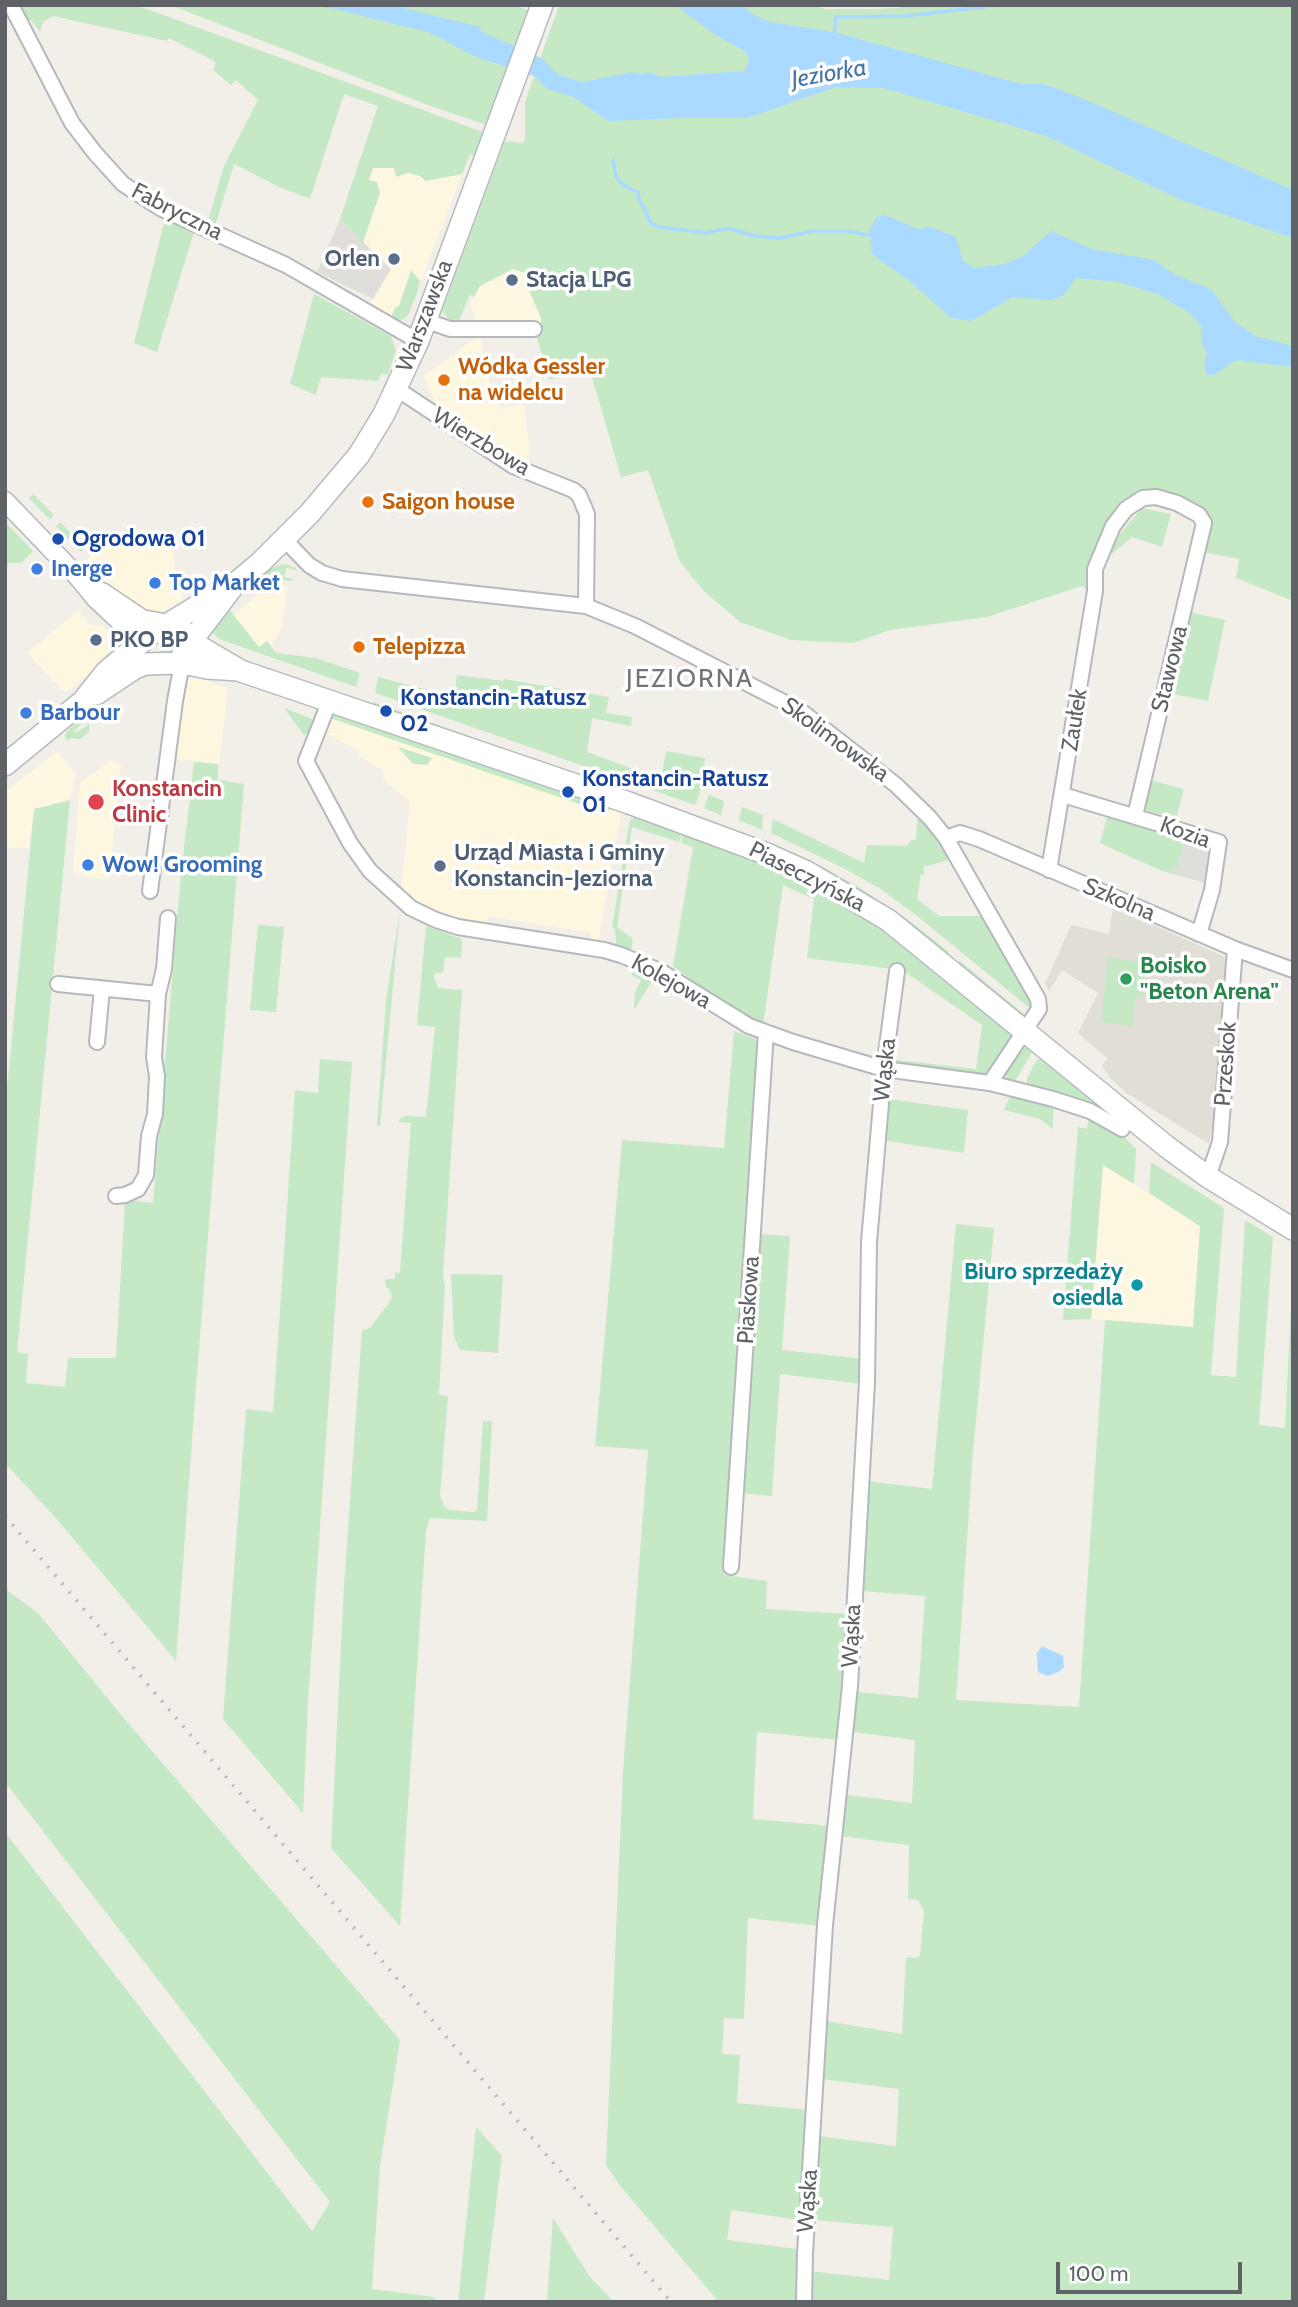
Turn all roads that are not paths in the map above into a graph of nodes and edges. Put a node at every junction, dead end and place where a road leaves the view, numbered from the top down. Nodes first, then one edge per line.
1 (11, 5) edge
2 (540, 10) edge
3 (424, 320) junction
4 (534, 329) dead end
5 (418, 341) junction
6 (397, 389) junction
7 (5, 501) edge
8 (1204, 523) joint
9 (284, 539) junction
10 (78, 577) junction
11 (236, 583) junction
12 (586, 606) junction
13 (167, 624) junction
14 (191, 641) junction
15 (142, 642) junction
16 (175, 663) junction
17 (241, 671) junction
18 (330, 700) junction
19 (83, 701) junction
20 (5, 765) edge
21 (1063, 795) junction
22 (1135, 816) junction
23 (946, 838) junction
24 (1049, 870) junction
25 (149, 891) dead end
26 (168, 918) dead end
27 (1199, 934) junction
28 (1235, 949) junction
29 (1293, 970) edge
30 (897, 971) dead end
31 (58, 984) dead end
32 (102, 989) junction
33 (158, 993) junction
34 (1025, 1031) junction
35 (766, 1032) junction
36 (97, 1042) dead end
37 (884, 1069) junction
38 (990, 1083) junction
39 (1122, 1129) dead end
40 (1208, 1177) junction
41 (116, 1196) dead end
42 (1293, 1229) edge
43 (731, 1567) dead end
44 (804, 2302) edge

1 - 5 street, Fabryczna
2 - 3 main road, Warszawska
3 - 4 street
3 - 5 main road, Warszawska
5 - 6 main road, Warszawska
6 - 9 main road, Warszawska
6 - 12 street, Wierzbowa
7 - 10 street
8 - 21 street, Zaułek
8 - 22 street, Stawowa
9 - 11 main road, Warszawska
9 - 12 street, Skolimowska
10 - 13 street
10 - 15 street
11 - 13 main road, Warszawska
11 - 14 main road, Warszawska
12 - 23 street, Skolimowska
13 - 14 main road, Piaseczyńska
13 - 15 main road, Warszawska
14 - 16 main road, Warszawska
14 - 17 main road, Piaseczyńska
15 - 16 main road
15 - 19 main road
16 - 17 main road, Piaseczyńska
16 - 19 main road
16 - 25 street
17 - 18 main road, Piaseczyńska
18 - 34 main road, Piaseczyńska
18 - 35 street, Kolejowa
19 - 20 main road
21 - 22 street, Kozia
21 - 24 street, Zaułek
22 - 27 street, Kozia
23 - 24 street, Szkolna
23 - 34 street, Skolimowska
24 - 27 street, Szkolna
26 - 33 street
27 - 28 street, Szkolna
28 - 29 street, Szkolna
28 - 40 street, Przeskok
30 - 37 street, Wąska
31 - 32 street
32 - 33 street
32 - 36 street
33 - 41 street
34 - 38 street, Skolimowska
34 - 40 main road, Piaseczyńska
35 - 37 street, Kolejowa
35 - 43 street, Piaskowa
37 - 38 street, Kolejowa
37 - 44 street, Wąska
38 - 39 street, Kolejowa
40 - 42 main road, Piaseczyńska

